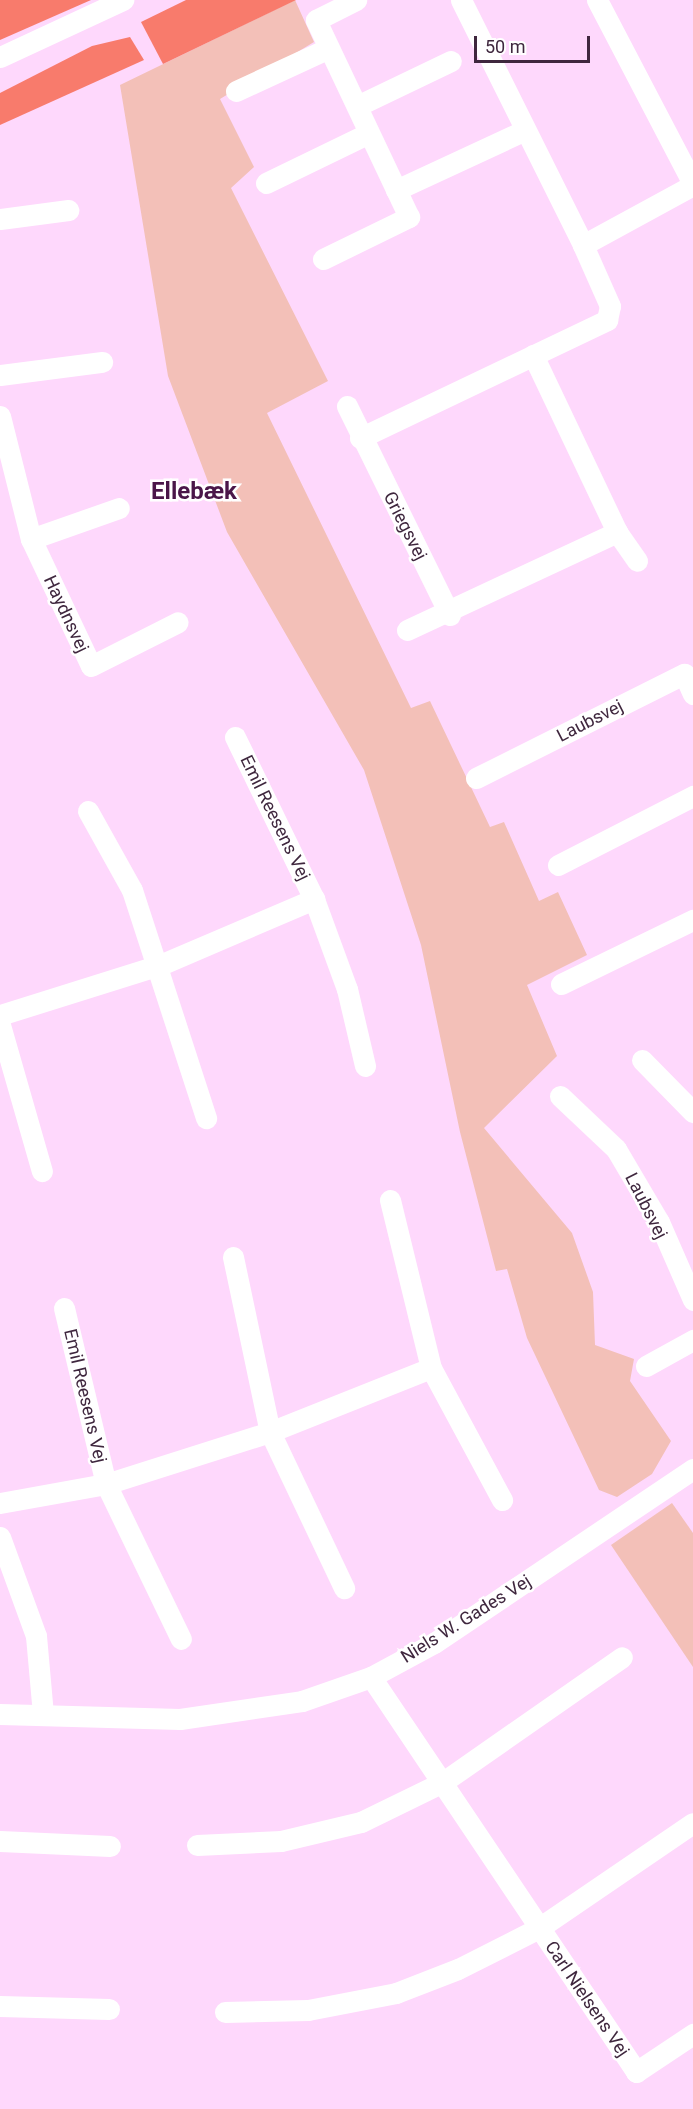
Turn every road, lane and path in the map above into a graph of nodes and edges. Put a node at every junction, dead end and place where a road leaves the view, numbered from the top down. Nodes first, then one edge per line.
1 (123, 0) edge
2 (356, 0) edge
3 (461, 0) edge
4 (597, 0) edge
5 (329, 48) junction
6 (0, 57) edge
7 (451, 61) dead end
8 (236, 91) dead end
9 (357, 106) junction
10 (525, 130) junction
11 (369, 133) junction
12 (266, 183) dead end
13 (693, 184) edge
14 (396, 190) junction
15 (68, 210) dead end
16 (0, 219) edge
17 (583, 245) junction
18 (323, 259) dead end
19 (532, 355) junction
20 (102, 363) dead end
21 (0, 375) edge
22 (347, 405) dead end
23 (0, 416) edge
24 (360, 438) junction
25 (5, 460) edge
26 (119, 508) dead end
27 (617, 532) junction
28 (31, 539) junction
29 (637, 561) dead end
30 (450, 615) junction
31 (178, 622) dead end
32 (408, 630) dead end
33 (693, 694) edge
34 (235, 737) dead end
35 (476, 778) dead end
36 (693, 796) edge
37 (88, 811) dead end
38 (558, 865) dead end
39 (314, 899) junction
40 (693, 920) edge
41 (160, 965) junction
42 (561, 984) dead end
43 (0, 1015) edge
44 (0, 1025) edge
45 (642, 1059) dead end
46 (364, 1066) dead end
47 (560, 1096) dead end
48 (693, 1112) edge
49 (206, 1118) dead end
50 (42, 1171) dead end
51 (390, 1200) dead end
52 (233, 1257) dead end
53 (693, 1300) edge
54 (64, 1308) dead end
55 (693, 1340) edge
56 (646, 1366) dead end
57 (431, 1368) junction
58 (270, 1432) junction
59 (693, 1468) edge
60 (106, 1484) junction
61 (502, 1500) dead end
62 (0, 1503) edge
63 (0, 1537) edge
64 (344, 1588) dead end
65 (9, 1590) edge
66 (181, 1639) dead end
67 (622, 1657) dead end
68 (370, 1677) junction
69 (0, 1714) edge
70 (43, 1714) junction
71 (443, 1782) junction
72 (693, 1823) edge
73 (0, 1841) edge
74 (197, 1845) dead end
75 (110, 1846) dead end
76 (539, 1928) junction
77 (0, 2006) edge
78 (109, 2009) dead end
79 (225, 2012) dead end
80 (693, 2034) edge

1 - 6 street
2 - 5 street
3 - 10 street
4 - 13 street
5 - 8 street
5 - 9 street
7 - 9 street
9 - 11 street
10 - 14 street
10 - 17 street
11 - 12 street
11 - 14 street
13 - 17 street
14 - 18 street
15 - 16 street
17 - 19 street
19 - 24 street
19 - 27 street
20 - 21 street
22 - 24 street, Griegsvej
23 - 25 street, Haydnsvej
24 - 30 street, Griegsvej
25 - 28 street, Haydnsvej
26 - 28 street
27 - 29 street
27 - 30 street
28 - 31 street, Haydnsvej
30 - 32 street
33 - 35 street, Laubsvej
34 - 39 street, Emil Reesens Vej
36 - 38 street
37 - 41 street
39 - 41 street, Emil Reesens Vej
39 - 46 street, Emil Reesens Vej
40 - 42 street
41 - 43 street, Emil Reesens Vej
41 - 49 street
44 - 50 street
45 - 48 street
47 - 53 street, Laubsvej
51 - 57 street
52 - 58 street
54 - 60 street, Emil Reesens Vej
55 - 56 street
57 - 58 street, Emil Reesens Vej
57 - 61 street
58 - 60 street, Emil Reesens Vej
58 - 64 street
59 - 68 street, Niels W. Gades Vej
60 - 62 street, Emil Reesens Vej
60 - 66 street, Emil Reesens Vej
63 - 65 street
65 - 70 street
67 - 71 street
68 - 70 street, Niels W. Gades Vej
68 - 71 street, Carl Nielsens Vej
69 - 70 street, Niels W. Gades Vej
71 - 74 street
71 - 76 street, Carl Nielsens Vej
72 - 76 street, Carl Nielsens Vej
73 - 75 street
76 - 79 street, Carl Nielsens Vej
76 - 80 street, Carl Nielsens Vej
77 - 78 street

